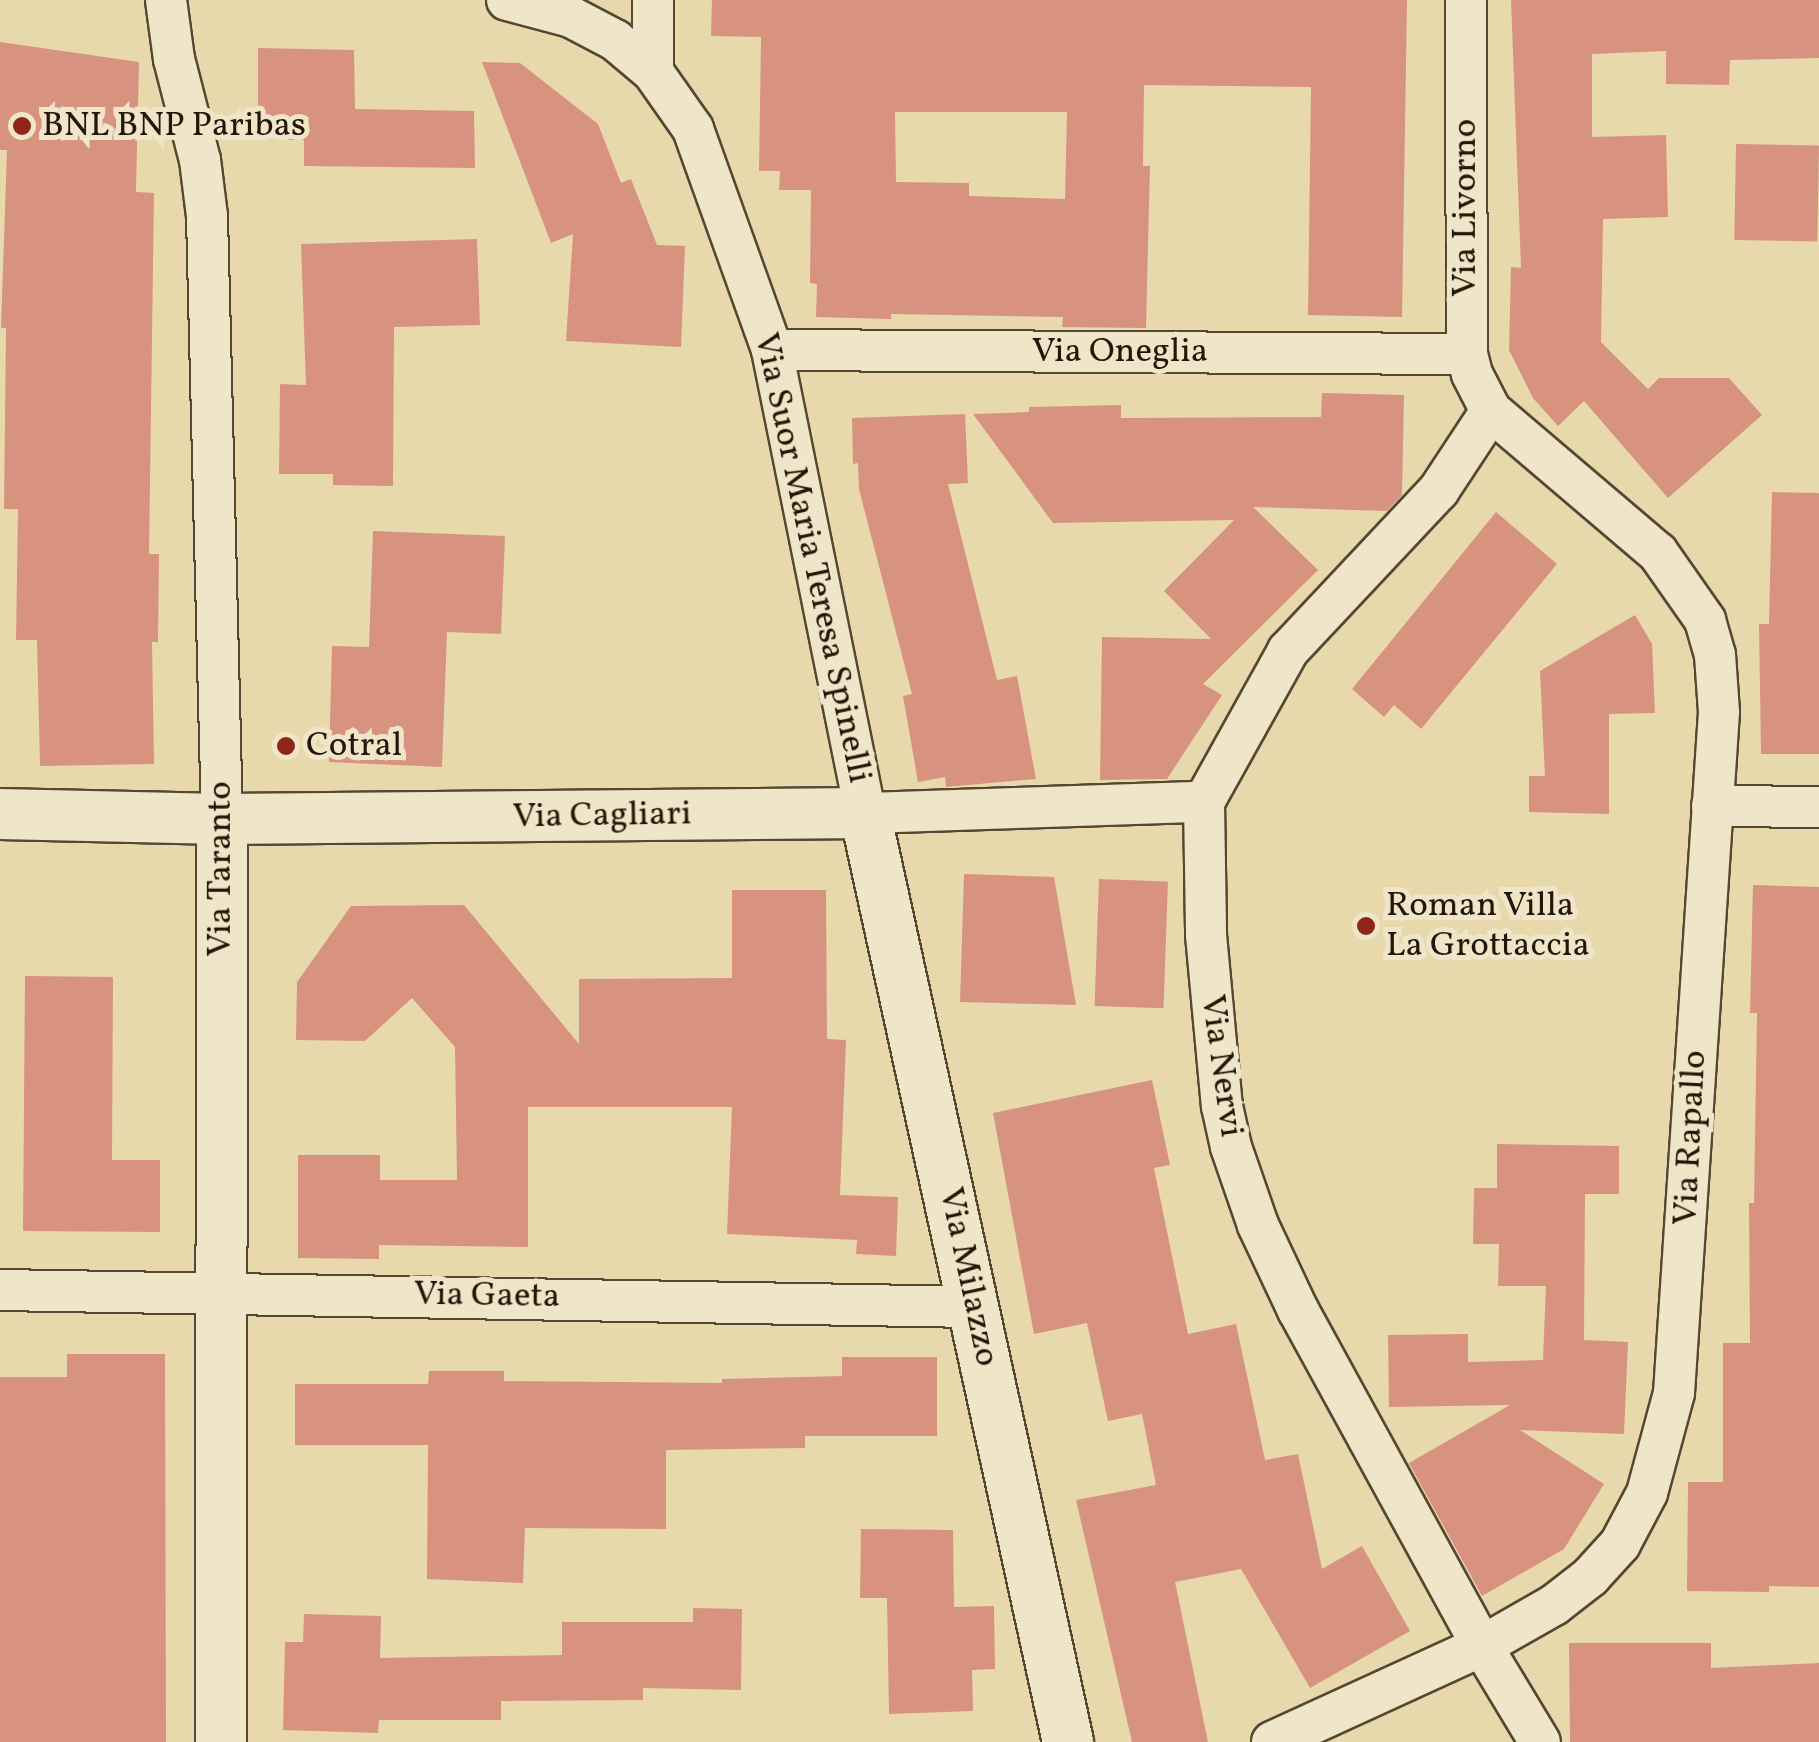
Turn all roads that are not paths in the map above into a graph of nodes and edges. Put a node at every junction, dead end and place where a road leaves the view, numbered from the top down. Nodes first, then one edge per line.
1 (166, 0) edge
2 (508, 0) edge
3 (653, 0) edge
4 (1466, 0) edge
5 (653, 72) junction
6 (772, 350) junction
7 (1466, 354) junction
8 (1491, 411) junction
9 (1204, 802) junction
10 (1712, 806) junction
11 (1819, 807) edge
12 (865, 813) junction
13 (0, 814) edge
14 (222, 819) junction
15 (0, 1290) edge
16 (222, 1290) junction
17 (974, 1307) junction
18 (1482, 1646) junction
19 (221, 1742) edge
20 (1068, 1742) edge
21 (1272, 1742) edge
22 (1540, 1742) edge

1 - 14 street, Via Taranto
2 - 5 street, Via Suor Maria Teresa Spinelli
3 - 5 street
4 - 7 street, Via Livorno
5 - 6 street, Via Suor Maria Teresa Spinelli
6 - 7 street, Via Oneglia
6 - 12 street, Via Suor Maria Teresa Spinelli
7 - 8 street, Via Livorno
8 - 9 street, Via Nervi
8 - 10 street, Via Rapallo
9 - 12 street, Via Cagliari
9 - 18 street, Via Nervi
10 - 11 street
10 - 18 street, Via Rapallo
12 - 14 street, Via Cagliari
12 - 17 street, Via Milazzo
13 - 14 street, Via Cagliari
14 - 16 street, Via Taranto
15 - 16 street, Via Gaeta
16 - 17 street, Via Gaeta
16 - 19 street, Via Taranto
17 - 20 street, Via Milazzo
18 - 21 street, Via Rapallo
18 - 22 street, Via Nervi

